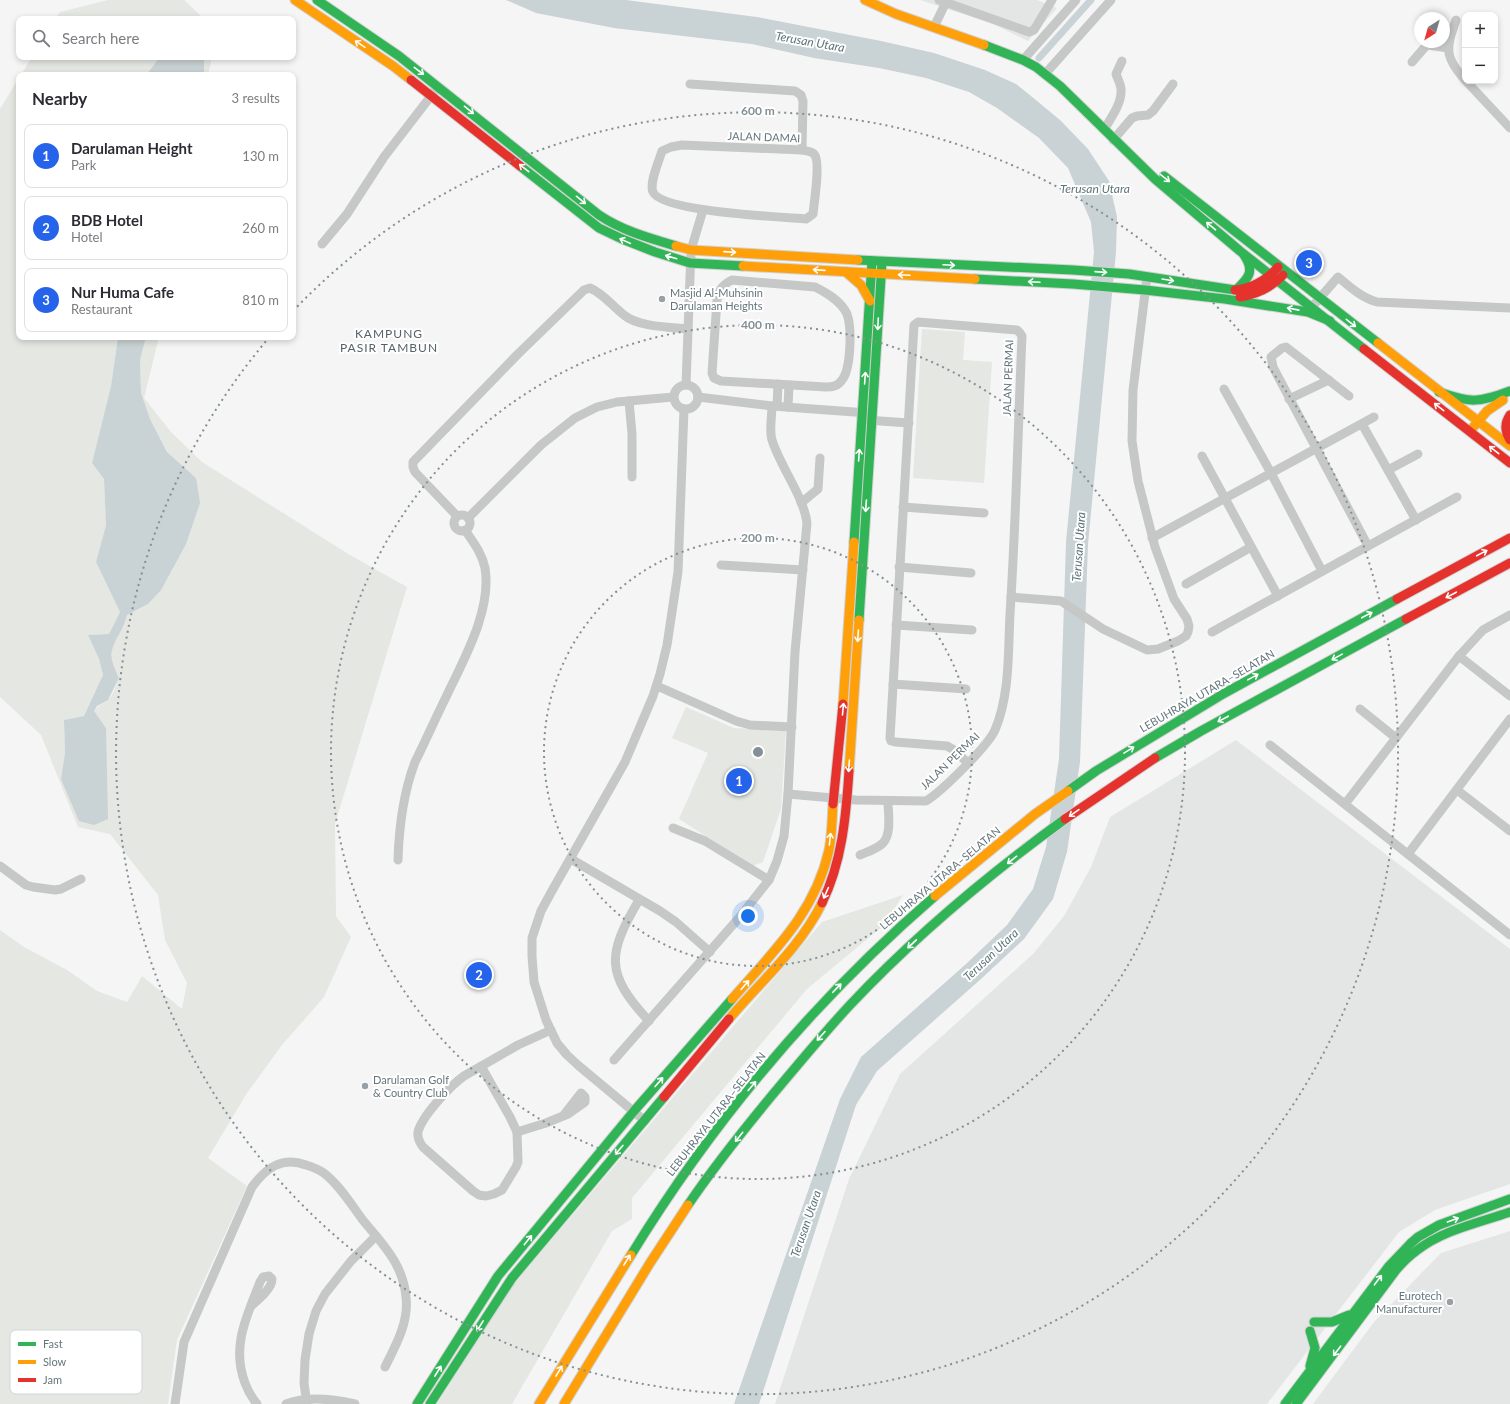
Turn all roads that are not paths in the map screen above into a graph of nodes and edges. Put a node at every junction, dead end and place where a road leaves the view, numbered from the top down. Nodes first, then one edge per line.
1 (295, 0) edge
2 (318, 0) edge
3 (865, 0) edge
4 (1052, 0) edge
5 (1076, 0) edge
6 (1111, 0) edge
7 (943, 1) edge
8 (1456, 20) dead end
9 (934, 27) junction
10 (1450, 41) edge
11 (1423, 48) edge
12 (1448, 48) edge
13 (1023, 60) junction
14 (1122, 61) dead end
15 (1412, 62) dead end
16 (1045, 74) junction
17 (1462, 76) edge
18 (690, 84) dead end
19 (1173, 84) dead end
20 (1469, 84) edge
21 (439, 86) junction
22 (431, 95) junction
23 (1510, 128) edge
24 (1104, 130) junction
25 (1113, 140) junction
26 (1122, 147) junction
27 (802, 150) junction
28 (702, 210) junction
29 (322, 244) dead end
30 (691, 250) junction
31 (1240, 251) junction
32 (877, 262) junction
33 (690, 263) junction
34 (1282, 270) junction
35 (846, 272) junction
36 (872, 273) junction
37 (881, 274) junction
38 (1147, 277) junction
39 (1275, 278) junction
40 (1145, 290) junction
41 (1236, 290) junction
42 (1225, 299) junction
43 (1320, 299) junction
44 (870, 301) junction
45 (1312, 308) junction
46 (1510, 308) edge
47 (1330, 322) junction
48 (688, 329) junction
49 (849, 344) junction
50 (867, 344) junction
51 (1329, 380) junction
52 (778, 384) junction
53 (686, 385) junction
54 (789, 385) junction
55 (1224, 389) dead end
56 (1510, 391) edge
57 (1439, 392) junction
58 (1349, 396) dead end
59 (1510, 396) edge
60 (673, 397) junction
61 (698, 397) junction
62 (1289, 399) junction
63 (629, 401) junction
64 (775, 406) junction
65 (1510, 406) edge
66 (788, 407) junction
67 (684, 410) junction
68 (1510, 415) edge
69 (863, 416) junction
70 (873, 417) junction
71 (1374, 417) dead end
72 (1478, 421) junction
73 (1490, 422) junction
74 (909, 423) junction
75 (1362, 424) junction
76 (1470, 431) junction
77 (1478, 438) junction
78 (1510, 440) edge
79 (1510, 446) edge
80 (1316, 449) junction
81 (1418, 454) dead end
82 (1202, 456) dead end
83 (820, 458) dead end
84 (1510, 463) edge
85 (1388, 470) junction
86 (1271, 473) junction
87 (632, 477) dead end
88 (1457, 497) dead end
89 (1224, 499) junction
90 (801, 503) junction
91 (903, 507) junction
92 (984, 513) dead end
93 (457, 516) junction
94 (468, 518) junction
95 (1416, 520) junction
96 (465, 530) junction
97 (1152, 538) junction
98 (1510, 538) edge
99 (1368, 546) junction
100 (1251, 547) junction
101 (1510, 563) edge
102 (720, 565) dead end
103 (900, 568) junction
104 (802, 570) junction
105 (1322, 571) junction
106 (971, 573) dead end
107 (1186, 584) dead end
108 (1278, 596) junction
109 (1011, 597) junction
110 (1510, 615) edge
111 (896, 625) junction
112 (972, 630) dead end
113 (1212, 632) dead end
114 (1458, 656) junction
115 (893, 684) junction
116 (656, 686) junction
117 (966, 689) dead end
118 (1510, 696) edge
119 (1360, 709) dead end
120 (1510, 720) edge
121 (792, 727) junction
122 (1396, 738) junction
123 (1270, 745) dead end
124 (968, 763) junction
125 (1457, 790) junction
126 (788, 794) junction
127 (834, 798) junction
128 (847, 800) junction
129 (888, 802) junction
130 (1345, 804) junction
131 (673, 828) dead end
132 (1510, 831) edge
133 (1408, 854) junction
134 (860, 855) dead end
135 (571, 859) junction
136 (398, 860) dead end
137 (0, 866) edge
138 (81, 879) dead end
139 (769, 880) junction
140 (639, 900) junction
141 (1510, 935) edge
142 (710, 952) junction
143 (649, 1021) junction
144 (551, 1030) junction
145 (614, 1060) dead end
146 (481, 1066) junction
147 (634, 1111) junction
148 (563, 1116) dead end
149 (645, 1121) junction
150 (517, 1132) junction
151 (1510, 1199) edge
152 (1510, 1212) edge
153 (376, 1236) junction
154 (251, 1306) dead end
155 (1352, 1314) junction
156 (1314, 1322) dead end
157 (1310, 1331) dead end
158 (386, 1367) dead end
159 (1307, 1375) junction
160 (306, 1402) edge
161 (175, 1404) edge
162 (258, 1404) edge
163 (286, 1404) edge
164 (355, 1404) edge
165 (417, 1404) edge
166 (430, 1404) edge
167 (539, 1404) edge
168 (564, 1404) edge
169 (1285, 1404) edge
170 (1296, 1404) edge

22 -> 1 main road
2 -> 21 main road
3 - 9 main road
4 - 7 street
5 - 13 street
6 - 16 street
7 - 9 street
8 - 10 street
9 - 13 main road
11 - 15 street
12 - 17 street
13 - 16 main road
14 - 24 street
16 - 24 main road
18 - 27 street
19 - 25 street
20 - 23 street
21 - 22 street
21 -> 30 main road
22 - 29 street
33 -> 22 main road
24 - 25 main road
25 - 26 main road
31 -> 26 main road
26 -> 34 main road
27 - 28 street, JALAN DAMAI
27 - 28 street, JALAN DAMAI
28 - 30 street
30 -> 32 main road
30 - 33 street
31 - 39 main road
31 - 41 main road
32 - 36 main road
32 - 37 main road
32 -> 38 main road
35 -> 33 main road
33 - 48 street
34 - 39 main road
34 - 43 main road
35 - 36 main road
35 - 44 main road
36 - 37 main road
36 - 44 main road
40 -> 37 main road
37 -> 70 main road
38 - 40 street
38 -> 41 main road
39 - 41 main road
39 - 42 main road
39 - 45 main road
40 - 42 main road
40 - 97 street
47 -> 42 main road
43 - 45 street
43 - 46 street
43 -> 57 main road
44 - 50 main road
45 - 47 main road
76 -> 47 main road
48 - 53 street
48 - 93 street
49 - 50 street
49 - 52 street
49 - 54 street
69 -> 50 main road
51 - 58 street
51 - 62 street
51 - 62 street
52 - 54 street
52 - 64 street
53 - 60 street
53 - 61 street
54 - 66 street
55 - 86 street
56 - 57 main road
57 - 72 main road
59 - 72 main road
60 - 63 street
60 - 67 street
61 - 64 street
61 - 67 street
62 - 80 street
63 - 87 street
63 - 94 street
64 - 66 street
64 - 90 street
65 - 73 main road
66 - 69 street
67 - 116 street
68 - 78 main road
69 - 70 street
127 -> 69 main road
70 - 74 street
70 -> 128 main road
71 - 75 street
72 - 73 main road
72 - 76 main road
73 - 77 main road
73 - 79 main road
74 - 91 street, JALAN PERMAI
74 - 109 street, JALAN PERMAI
75 - 80 street
75 - 85 street
76 - 77 main road
84 -> 77 main road
80 - 86 street
80 - 99 street
81 - 85 street
82 - 89 street
83 - 90 street
85 - 95 street
86 - 89 street
86 - 105 street
88 - 95 street
89 - 97 street
89 - 100 street
90 - 104 street
91 - 92 street
91 - 103 street, JALAN PERMAI
93 - 94 street
93 - 96 street
94 - 96 street
95 - 99 street
96 - 136 street
97 - 109 street
167 -> 98 main road, LEBUHRAYA UTARA–SELATAN
99 - 105 street
100 - 107 street
100 - 108 street
101 -> 168 main road
102 - 104 street
103 - 106 street
103 - 111 street, JALAN PERMAI
104 - 121 street
105 - 108 street
108 - 113 street
109 - 124 street, JALAN PERMAI
110 - 114 street
111 - 112 street
111 - 115 street, JALAN PERMAI
114 - 118 street
114 - 122 street
115 - 117 street
115 - 124 street, JALAN PERMAI
116 - 121 street
116 - 135 street
119 - 122 street
120 - 125 street
121 - 126 street
122 - 130 street
123 - 130 street
124 - 129 street, JALAN PERMAI
125 - 132 street
125 - 133 street
126 - 127 street, JALAN PERMAI
126 - 139 street
127 - 128 street, JALAN PERMAI
147 -> 127 main road
128 - 129 street, JALAN PERMAI
128 -> 149 main road
129 - 134 street
130 - 133 street
131 - 139 street
133 - 141 street
135 - 140 street
135 - 144 street
137 - 138 street
139 - 142 street
140 - 142 street
140 - 143 street
142 - 143 street
143 - 145 street
144 - 146 street
144 - 147 street
146 - 150 street
146 - 150 street
147 - 149 street
165 -> 147 main road
148 - 150 street
149 -> 166 main road
155 -> 151 main road
152 -> 170 main road
153 - 158 street
153 - 160 street
153 - 161 street
154 - 162 street
155 - 156 main road
155 - 159 main road
157 - 159 main road
159 - 169 main road
160 - 163 street
160 - 164 street

